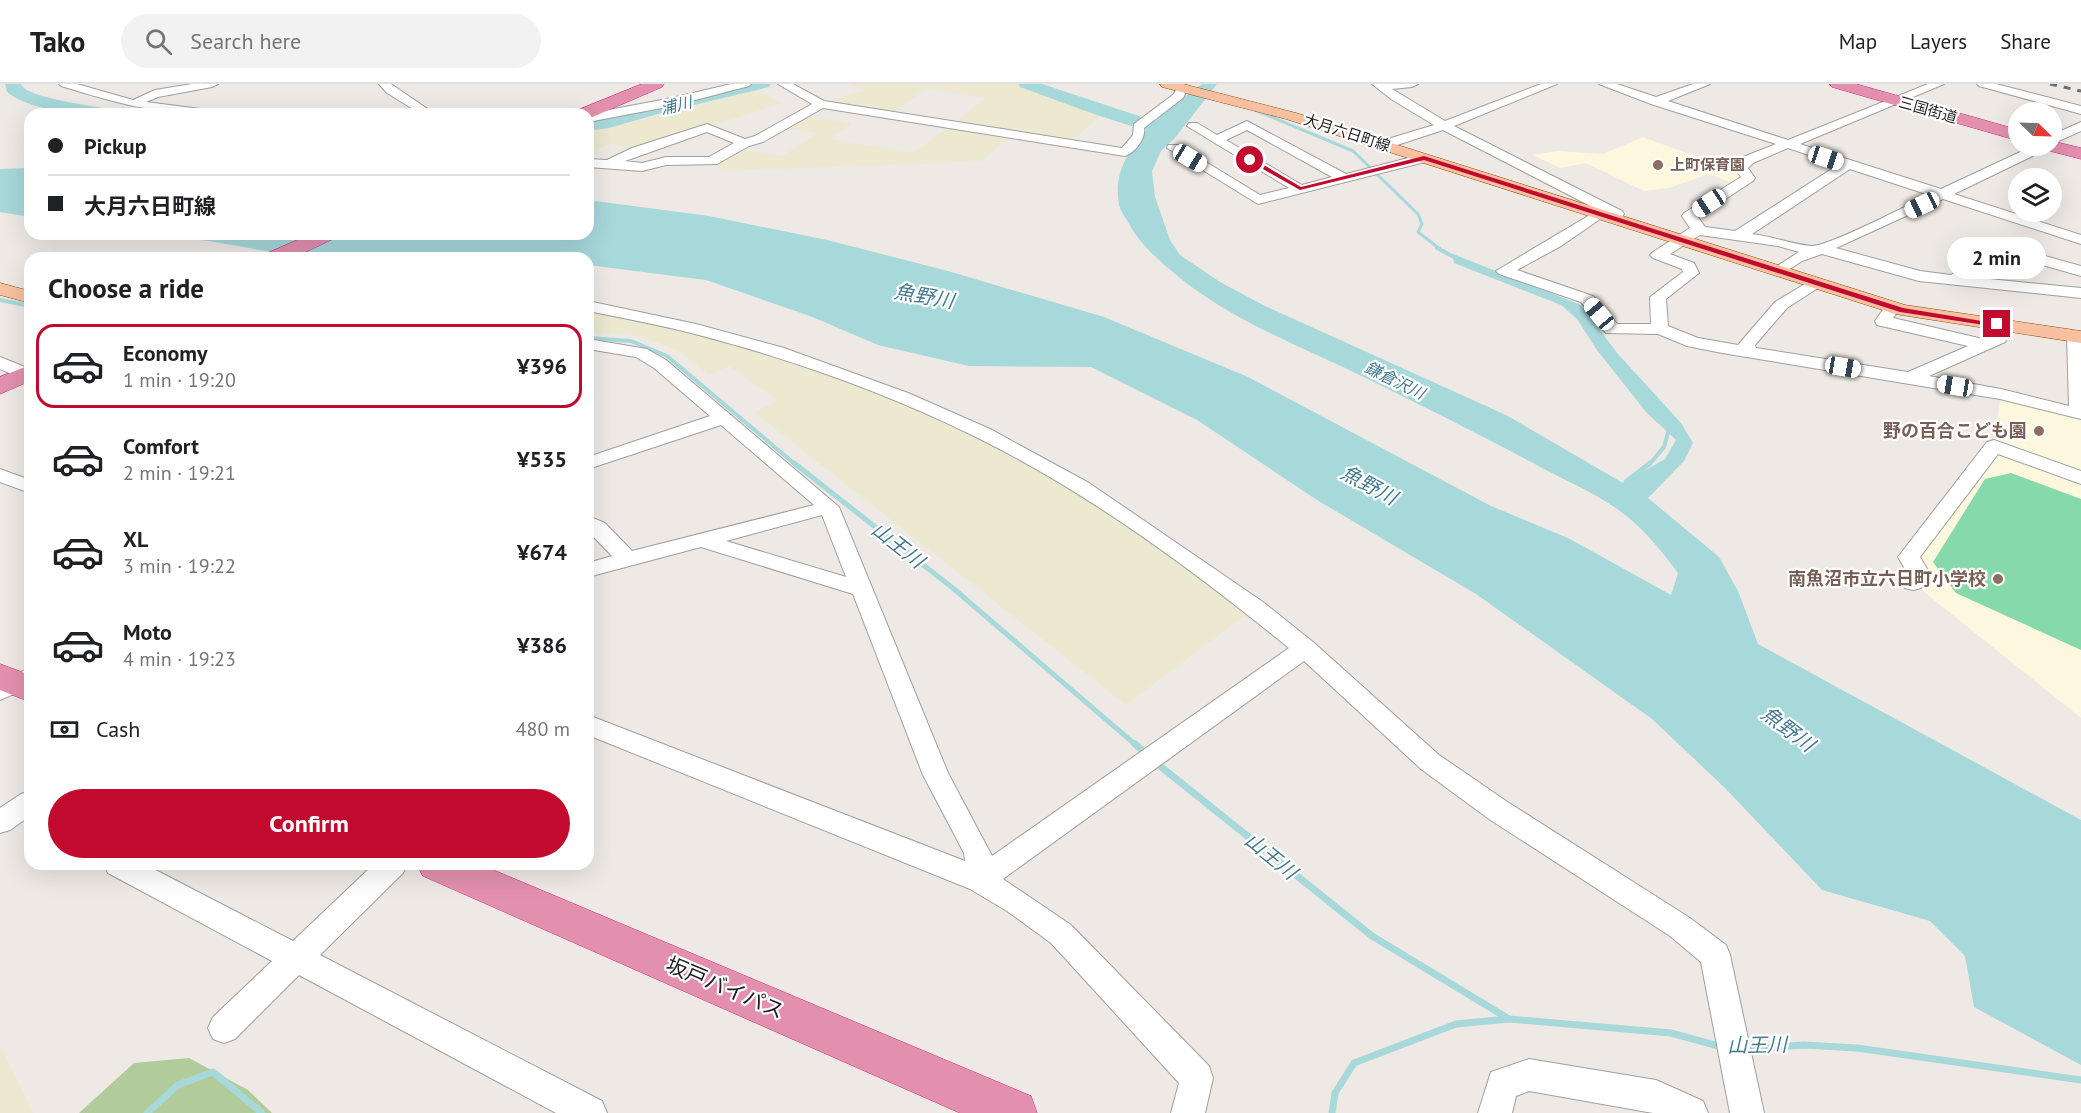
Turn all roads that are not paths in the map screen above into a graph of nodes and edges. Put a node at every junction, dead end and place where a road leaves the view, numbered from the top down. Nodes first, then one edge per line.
1 (65, 84) edge
2 (212, 84) edge
3 (385, 84) edge
4 (656, 84) edge
5 (745, 84) edge
6 (1167, 84) edge
7 (1412, 84) edge
8 (1551, 84) edge
9 (1605, 84) edge
10 (1704, 84) edge
11 (1838, 84) edge
12 (1938, 84) edge
13 (1983, 84) edge
14 (785, 85) edge
15 (1380, 85) edge
16 (1182, 88) junction
17 (1654, 101) junction
18 (1897, 101) junction
19 (133, 104) junction
20 (821, 104) junction
21 (163, 108) edge
22 (419, 108) edge
23 (594, 110) edge
24 (2081, 110) edge
25 (594, 117) edge
26 (1193, 126) dead end
27 (1444, 126) junction
28 (2081, 126) edge
29 (2008, 133) edge
30 (2062, 135) edge
31 (1217, 140) junction
32 (744, 143) junction
33 (1784, 144) junction
34 (1383, 145) junction
35 (1173, 148) dead end
36 (2062, 149) edge
37 (2081, 154) edge
38 (2022, 156) edge
39 (1424, 158) junction
40 (594, 163) edge
41 (609, 164) junction
42 (1847, 165) junction
43 (1344, 178) junction
44 (1300, 189) junction
45 (1943, 195) junction
46 (1598, 214) junction
47 (1697, 230) junction
48 (1657, 232) junction
49 (1738, 236) junction
50 (315, 240) edge
51 (1681, 240) junction
52 (2081, 240) edge
53 (1816, 250) junction
54 (289, 252) edge
55 (1779, 271) junction
56 (2081, 272) edge
57 (1958, 280) junction
58 (1815, 283) junction
59 (0, 289) edge
60 (2081, 293) edge
61 (24, 295) edge
62 (594, 307) edge
63 (1893, 307) junction
64 (1997, 324) junction
65 (1660, 329) junction
66 (2078, 337) edge
67 (594, 345) edge
68 (1986, 345) junction
69 (1749, 352) junction
70 (0, 362) edge
71 (24, 371) edge
72 (24, 375) edge
73 (1910, 378) junction
74 (0, 386) edge
75 (2079, 391) edge
76 (723, 418) junction
77 (594, 461) edge
78 (0, 475) edge
79 (2081, 478) edge
80 (24, 485) edge
81 (829, 507) junction
82 (594, 526) edge
83 (704, 541) junction
84 (627, 559) junction
85 (594, 568) edge
86 (1912, 583) dead end
87 (861, 589) junction
88 (1305, 648) junction
89 (594, 727) edge
90 (129, 870) edge
91 (387, 870) edge
92 (451, 870) edge
93 (980, 880) junction
94 (296, 958) junction
95 (224, 1028) dead end
96 (1745, 1103) edge
97 (590, 1113) edge
98 (1014, 1113) edge
99 (1188, 1113) edge
100 (1495, 1113) edge
101 (1691, 1113) edge

1 - 19 street
2 - 19 street
3 - 22 street
4 - 23 highway
5 - 25 street
6 - 16 main road, 大月六日町線
7 - 15 street
8 - 27 street
9 - 17 street
10 - 17 street
11 - 18 highway, 三国街道
12 - 18 street
13 - 24 street
14 - 20 street
15 - 27 street
16 - 20 street
16 - 34 main road, 大月六日町線
17 - 33 street
18 - 29 highway, 三国街道
18 - 33 street
19 - 21 street
20 - 32 street
26 - 31 street
27 - 34 street
27 - 48 street
28 - 30 street
31 - 43 street
31 - 44 street
32 - 41 street
32 - 41 street
33 - 42 street
33 - 47 street
34 - 39 main road, 大月六日町線
35 - 44 street
36 - 37 highway
38 - 45 street
39 - 43 street
39 - 46 main road, 大月六日町線
40 - 41 street
42 - 45 street
42 - 49 street
43 - 44 street
45 - 52 street
45 - 53 street
46 - 48 main road, 大月六日町線
46 - 65 street
47 - 49 street
47 - 51 street
48 - 51 main road, 大月六日町線
49 - 53 street
50 - 54 highway
51 - 55 main road, 大月六日町線
51 - 65 street
53 - 55 street
53 - 57 street
55 - 58 main road, 大月六日町線
56 - 57 street
57 - 60 street
58 - 63 main road, 大月六日町線
58 - 69 street
59 - 61 main road
62 - 88 street
63 - 64 main road, 大月六日町線
63 - 68 street
64 - 66 main road, 大月六日町線
64 - 68 street
65 - 69 street
66 - 75 street
67 - 76 street
68 - 73 street
69 - 73 street
70 - 71 street
72 - 74 highway
73 - 75 street
76 - 77 street
76 - 81 street
78 - 80 street
79 - 86 street
81 - 83 street
81 - 87 street
82 - 84 street
83 - 84 street
83 - 87 street
84 - 85 street
87 - 93 street
88 - 93 street
88 - 96 street
89 - 93 street
90 - 94 street
91 - 94 street
92 - 98 highway, 坂戸バイパス
93 - 99 street
94 - 95 street
94 - 97 street
100 - 101 street

